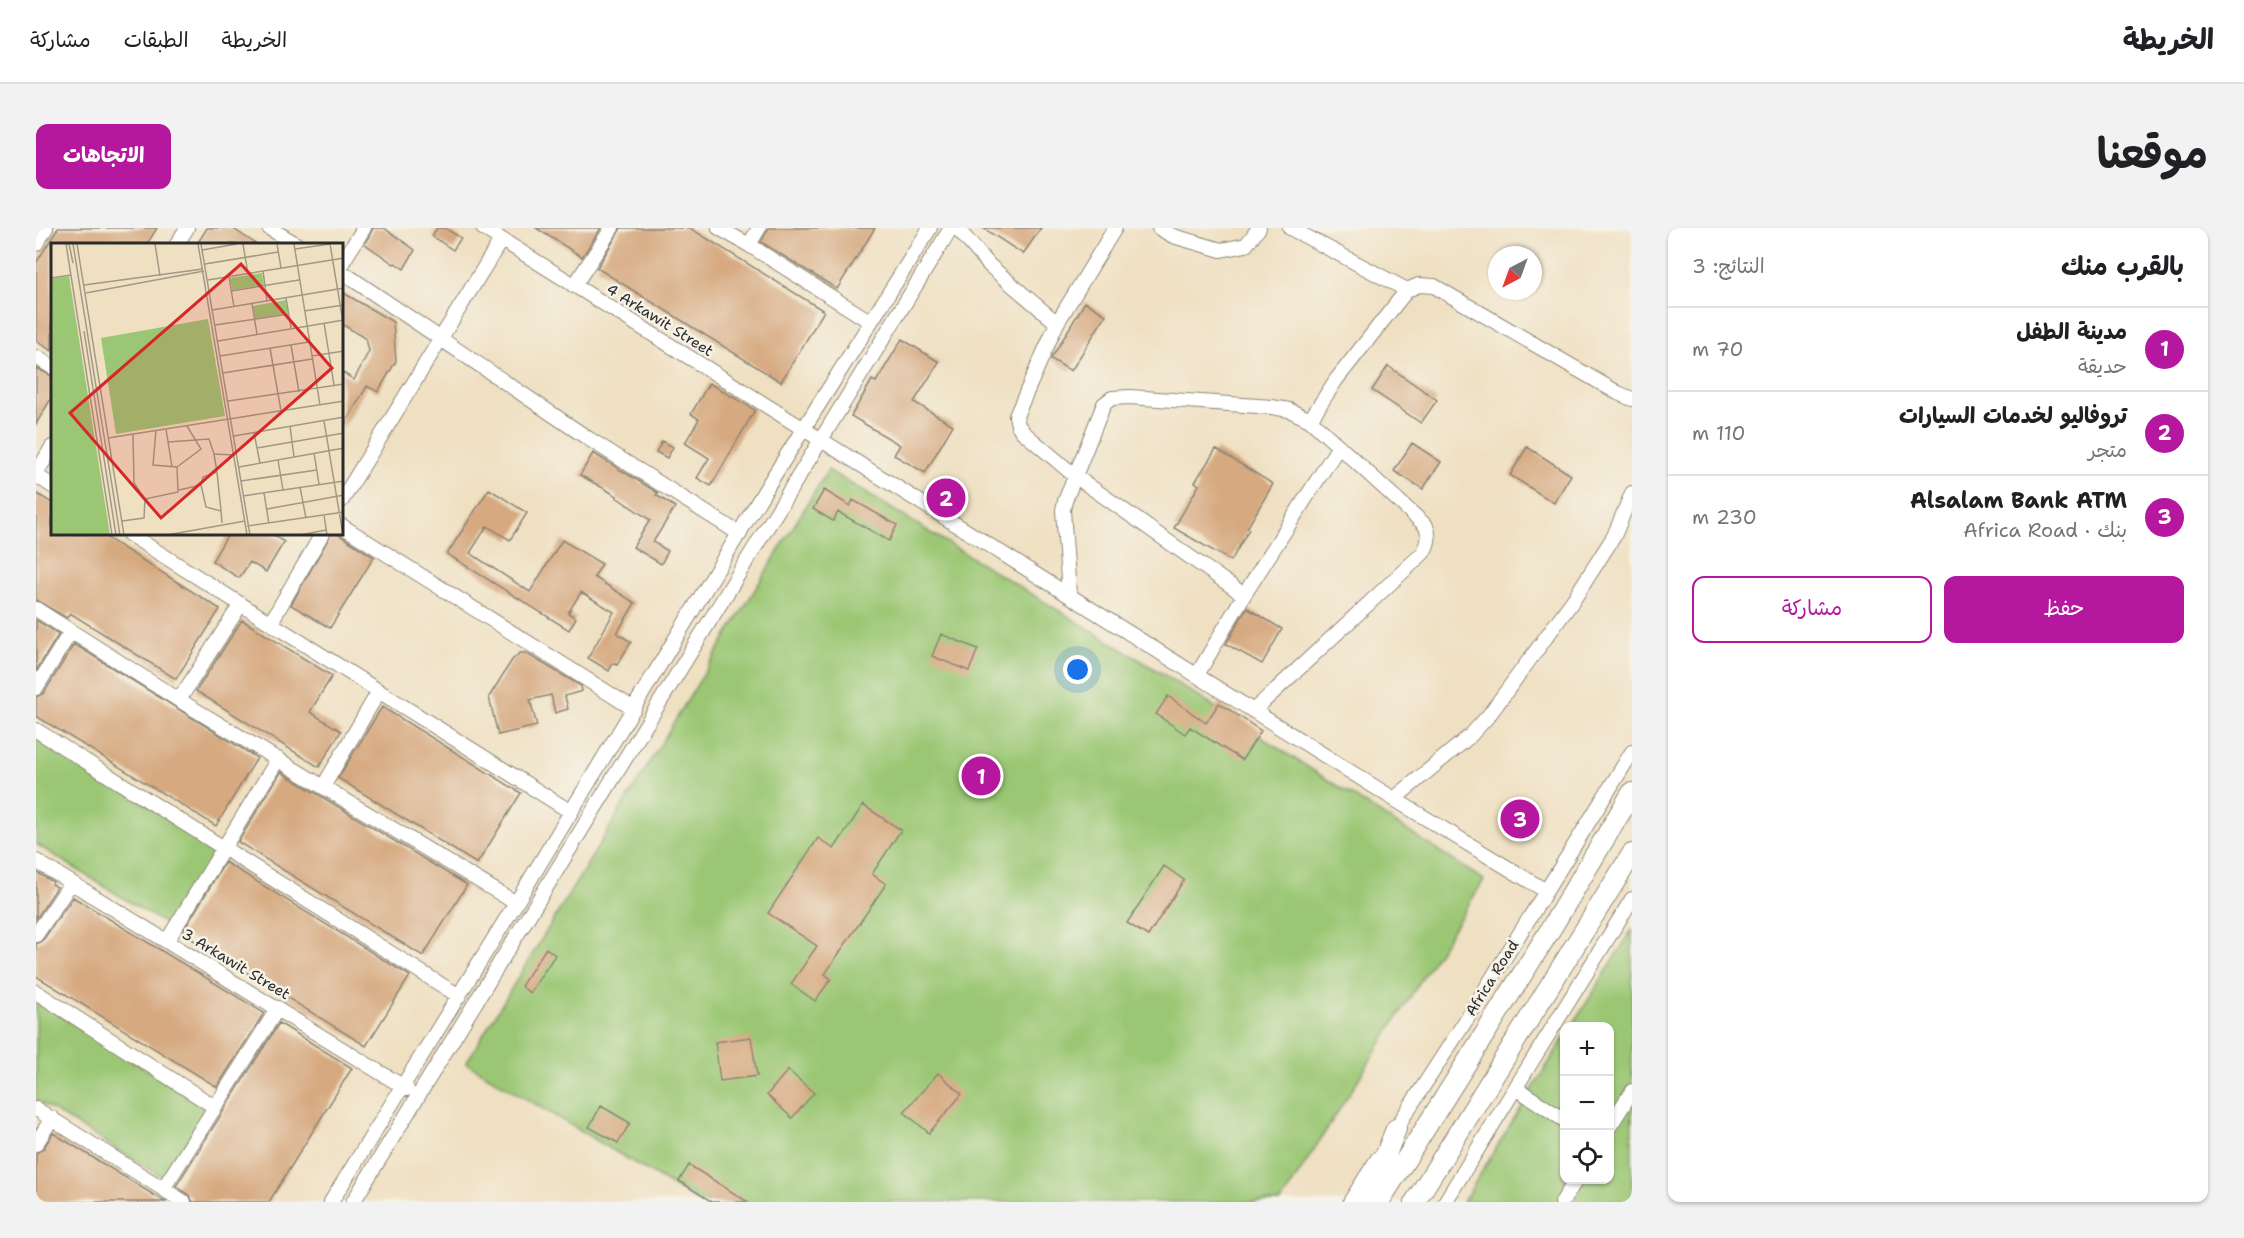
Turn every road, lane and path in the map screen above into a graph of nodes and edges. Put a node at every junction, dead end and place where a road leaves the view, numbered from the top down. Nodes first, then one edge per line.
1 (187, 228) edge
2 (269, 228) edge
3 (364, 228) edge
4 (483, 228) edge
5 (612, 228) edge
6 (719, 228) edge
7 (759, 228) edge
8 (930, 228) edge
9 (951, 228) edge
10 (957, 228) edge
11 (1115, 228) edge
12 (1158, 228) edge
13 (1258, 228) edge
14 (1290, 228) edge
15 (501, 240) junction
16 (178, 243) edge
17 (294, 243) edge
18 (750, 245) junction
19 (344, 260) edge
20 (344, 273) edge
21 (574, 286) junction
22 (1407, 290) junction
23 (872, 322) junction
24 (1057, 323) junction
25 (439, 339) junction
26 (36, 357) edge
27 (51, 366) edge
28 (1632, 399) edge
29 (1310, 420) junction
30 (804, 428) junction
31 (821, 438) junction
32 (1339, 446) junction
33 (51, 449) edge
34 (36, 475) edge
35 (1075, 476) junction
36 (51, 485) edge
37 (1632, 492) edge
38 (344, 497) edge
39 (344, 527) edge
40 (740, 534) junction
41 (136, 536) edge
42 (321, 536) edge
43 (151, 540) edge
44 (1069, 594) junction
45 (1244, 595) junction
46 (241, 604) junction
47 (36, 609) edge
48 (271, 622) junction
49 (71, 631) junction
50 (1197, 675) junction
51 (36, 688) edge
52 (379, 691) junction
53 (179, 699) junction
54 (634, 708) junction
55 (1253, 711) junction
56 (36, 730) edge
57 (1632, 752) edge
58 (278, 759) junction
59 (323, 787) junction
60 (1632, 793) edge
61 (1394, 799) junction
62 (571, 812) junction
63 (225, 848) junction
64 (36, 861) edge
65 (1629, 862) edge
66 (71, 883) junction
67 (1546, 891) junction
68 (1632, 899) edge
69 (516, 903) junction
70 (36, 935) edge
71 (167, 941) junction
72 (36, 992) edge
73 (459, 996) junction
74 (278, 1008) junction
75 (402, 1086) junction
76 (1516, 1088) junction
77 (1632, 1090) edge
78 (418, 1096) junction
79 (214, 1107) junction
80 (36, 1109) edge
81 (1560, 1117) edge
82 (52, 1118) junction
83 (1614, 1119) edge
84 (1396, 1129) junction
85 (36, 1144) edge
86 (1573, 1184) edge
87 (163, 1189) junction
88 (184, 1202) edge
89 (331, 1202) edge
90 (353, 1202) edge
91 (1350, 1202) edge
92 (1367, 1202) edge
93 (1379, 1202) edge
94 (1415, 1202) edge
95 (1444, 1202) edge
96 (1562, 1202) edge

1 - 16 street
2 - 17 street
3 - 19 street
4 - 15 street, 4 Arkawit Street
5 - 21 street
6 - 18 street
7 - 18 street
8 - 23 street
9 - 31 street
10 - 24 street
11 - 24 street
12 - 13 street
14 - 22 street
15 - 21 street, 4 Arkawit Street
15 - 25 street
18 - 23 street
20 - 25 street
21 - 30 street, 4 Arkawit Street
22 - 28 street
22 - 29 street
23 - 30 street
24 - 35 street
25 - 38 street
25 - 40 street
26 - 27 street
29 - 32 street
29 - 35 street
30 - 31 street, 4 Arkawit Street
30 - 40 street
31 - 44 street, 4 Arkawit Street
31 - 78 street
32 - 45 street
32 - 55 street
33 - 34 street
34 - 36 street
35 - 44 street
35 - 45 street
37 - 61 street
39 - 54 street
40 - 54 street
41 - 43 street
42 - 48 street
43 - 46 street
44 - 50 street, 4 Arkawit Street
45 - 50 street
46 - 48 street
46 - 53 street
47 - 49 street
48 - 52 street
49 - 51 street
49 - 53 street
50 - 55 street, 4 Arkawit Street
52 - 59 street
52 - 62 street
53 - 58 street
54 - 62 street
55 - 61 street, 4 Arkawit Street
56 - 63 street
57 - 67 street, Africa Road
58 - 59 street
58 - 63 street
59 - 69 street
60 - 93 highway, Africa Road
61 - 67 street, 4 Arkawit Street
62 - 69 street
63 - 71 street
63 - 73 street
64 - 66 street, 3 Arkawit Street
65 - 94 highway
66 - 70 street
66 - 71 street, 3 Arkawit Street
67 - 84 street, Africa Road
68 - 76 street
69 - 73 street
71 - 74 street, 3 Arkawit Street
72 - 79 street
73 - 75 street
74 - 75 street, 3 Arkawit Street
74 - 79 street
75 - 78 street, 3 Arkawit Street
75 - 89 street
76 - 81 street
76 - 95 street
77 - 83 street
78 - 90 street
79 - 87 street
80 - 82 street
82 - 85 street
82 - 87 street
84 - 91 street, Africa Road
84 - 92 highway
86 - 96 street
87 - 88 street

